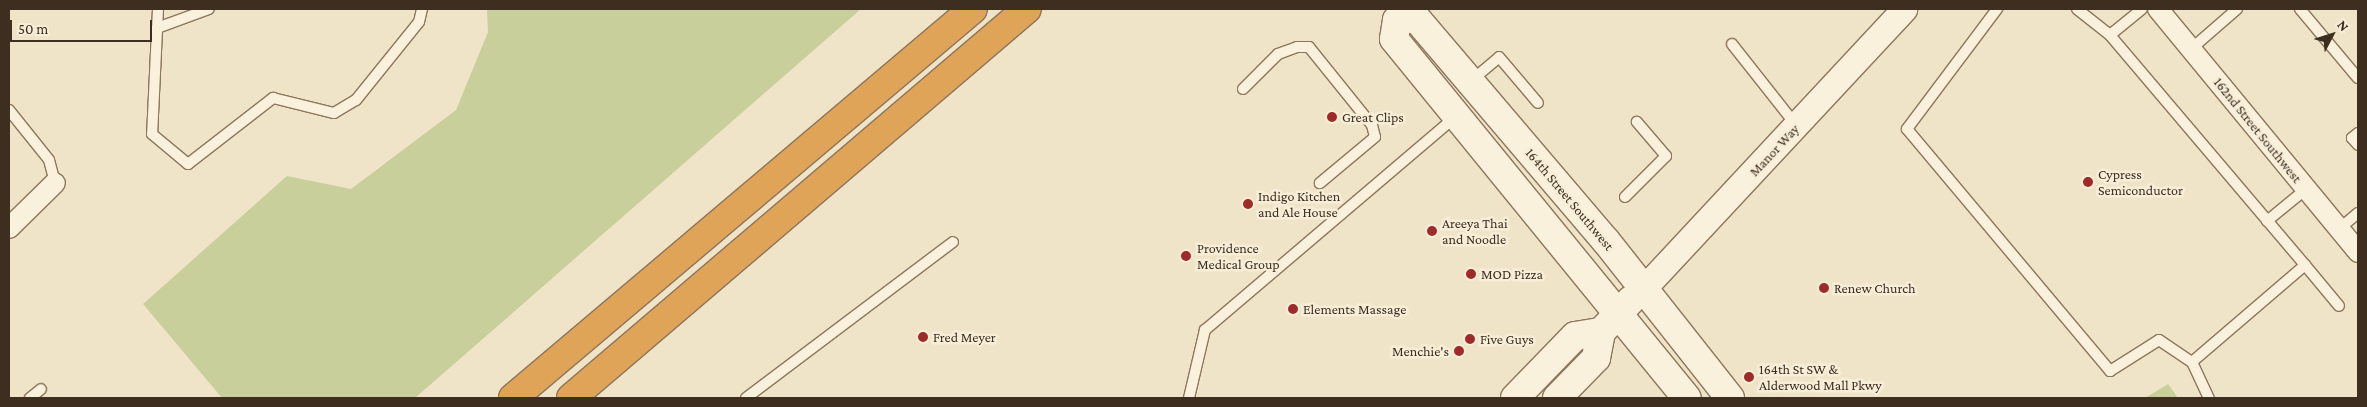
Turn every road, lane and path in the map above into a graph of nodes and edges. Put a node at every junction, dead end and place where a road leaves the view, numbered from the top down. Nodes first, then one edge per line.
1 (158, 9) edge
2 (209, 9) edge
3 (422, 9) edge
4 (973, 9) edge
5 (1027, 9) edge
6 (1904, 9) edge
7 (1997, 9) edge
8 (2077, 9) edge
9 (2142, 9) edge
10 (2158, 9) edge
11 (2236, 9) edge
12 (2300, 9) edge
13 (1393, 13) edge
14 (157, 28) junction
15 (2110, 35) junction
16 (1732, 44) dead end
17 (2191, 49) junction
18 (2358, 78) edge
19 (1471, 81) junction
20 (1242, 89) dead end
21 (1538, 103) dead end
22 (9, 110) edge
23 (1456, 117) junction
24 (1637, 122) dead end
25 (1797, 126) junction
26 (2358, 133) edge
27 (2358, 145) edge
28 (55, 183) joint
29 (1320, 183) dead end
30 (2306, 188) junction
31 (1625, 197) dead end
32 (2358, 213) edge
33 (2267, 221) junction
34 (9, 228) edge
35 (2339, 229) junction
36 (953, 242) dead end
37 (2358, 250) edge
38 (2304, 265) junction
39 (1643, 289) junction
40 (2339, 306) dead end
41 (1619, 311) junction
42 (1601, 332) junction
43 (2192, 362) junction
44 (41, 389) dead end
45 (30, 398) edge
46 (513, 398) edge
47 (571, 398) edge
48 (746, 398) edge
49 (1189, 398) edge
50 (1514, 398) edge
51 (1557, 398) edge
52 (1687, 398) edge
53 (1730, 398) edge
54 (2209, 398) edge

1 - 14 lane
2 - 14 lane
3 - 14 lane
4 - 46 highway
5 - 47 highway
6 - 25 street, Manor Way
7 - 43 lane
8 - 15 lane
9 - 15 lane
10 - 17 street, 162nd Street Southwest
11 - 17 lane
12 - 18 lane
13 - 19 main road, 164th Street Southwest
13 - 23 main road, 164th Street Southwest
15 - 33 lane
16 - 25 lane
17 - 30 street, 162nd Street Southwest
19 - 21 lane
19 - 39 main road, 164th Street Southwest
20 - 29 lane
22 - 28 lane
23 - 41 main road, 164th Street Southwest
23 - 49 lane
24 - 31 lane
25 - 39 street, Manor Way
26 - 27 lane
28 - 34 street
30 - 33 lane
30 - 35 street, 162nd Street Southwest
32 - 35 lane
33 - 38 lane
35 - 37 street, 162nd Street Southwest
36 - 48 lane
38 - 40 lane
38 - 43 lane
39 - 41 main road
39 - 53 main road, 164th Street Southwest
41 - 42 main road
41 - 52 main road, 164th Street Southwest
42 - 50 main road
42 - 51 main road
43 - 54 lane
44 - 45 lane

